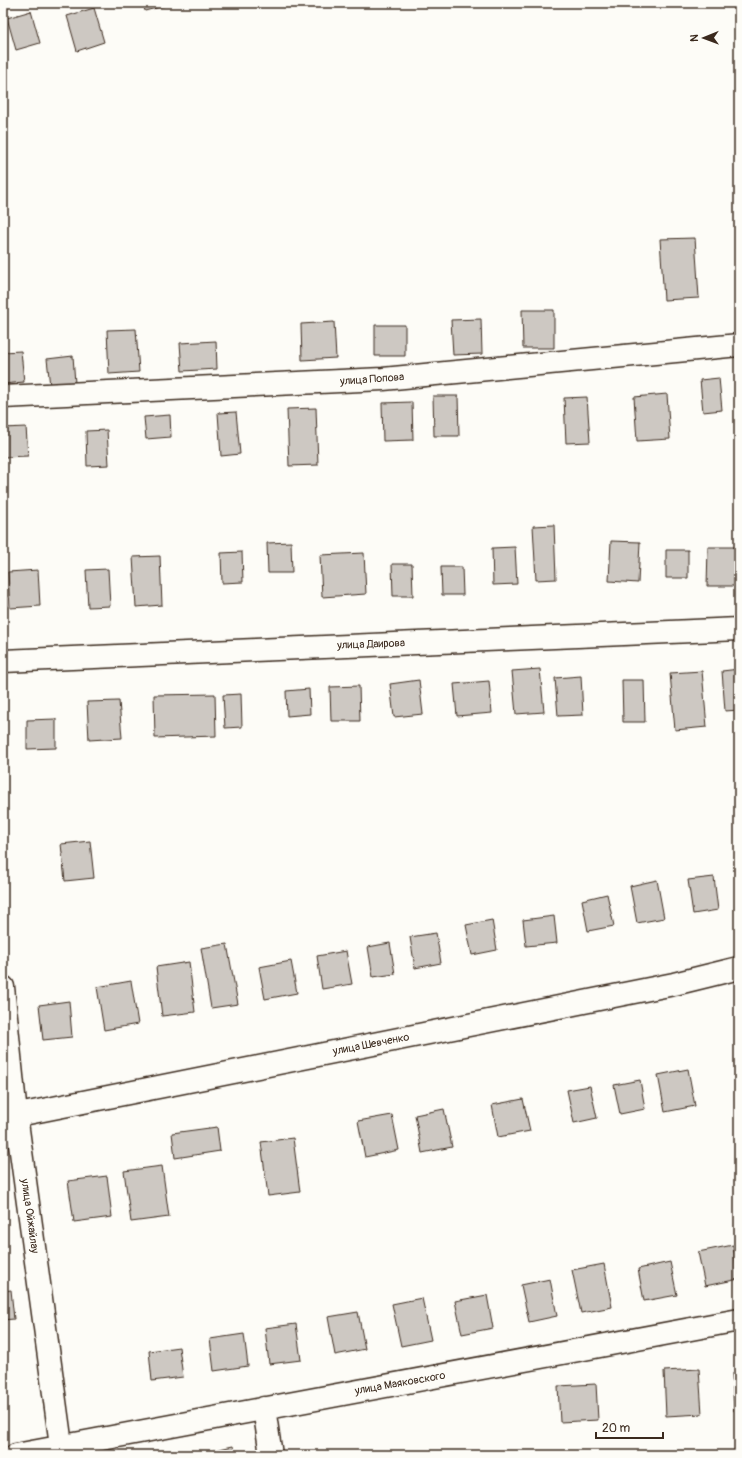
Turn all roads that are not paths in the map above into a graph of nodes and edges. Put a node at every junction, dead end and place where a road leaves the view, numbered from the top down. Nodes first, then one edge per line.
1 (739, 346) edge
2 (3, 397) edge
3 (739, 629) edge
4 (3, 661) edge
5 (739, 968) edge
6 (3, 987) edge
7 (10, 1116) edge
8 (739, 1320) edge
9 (264, 1408) junction
10 (61, 1445) junction
11 (16, 1455) edge
12 (271, 1455) edge

1 - 2 street, улица Попова
3 - 4 street, улица Даирова
5 - 7 street, улица Шевченко
6 - 7 street, улица Ойжайлау
7 - 10 street, улица Ойжайлау
8 - 9 street, улица Маяковского
9 - 10 street, улица Маяковского
9 - 12 street
10 - 11 street, улица Маяковского

